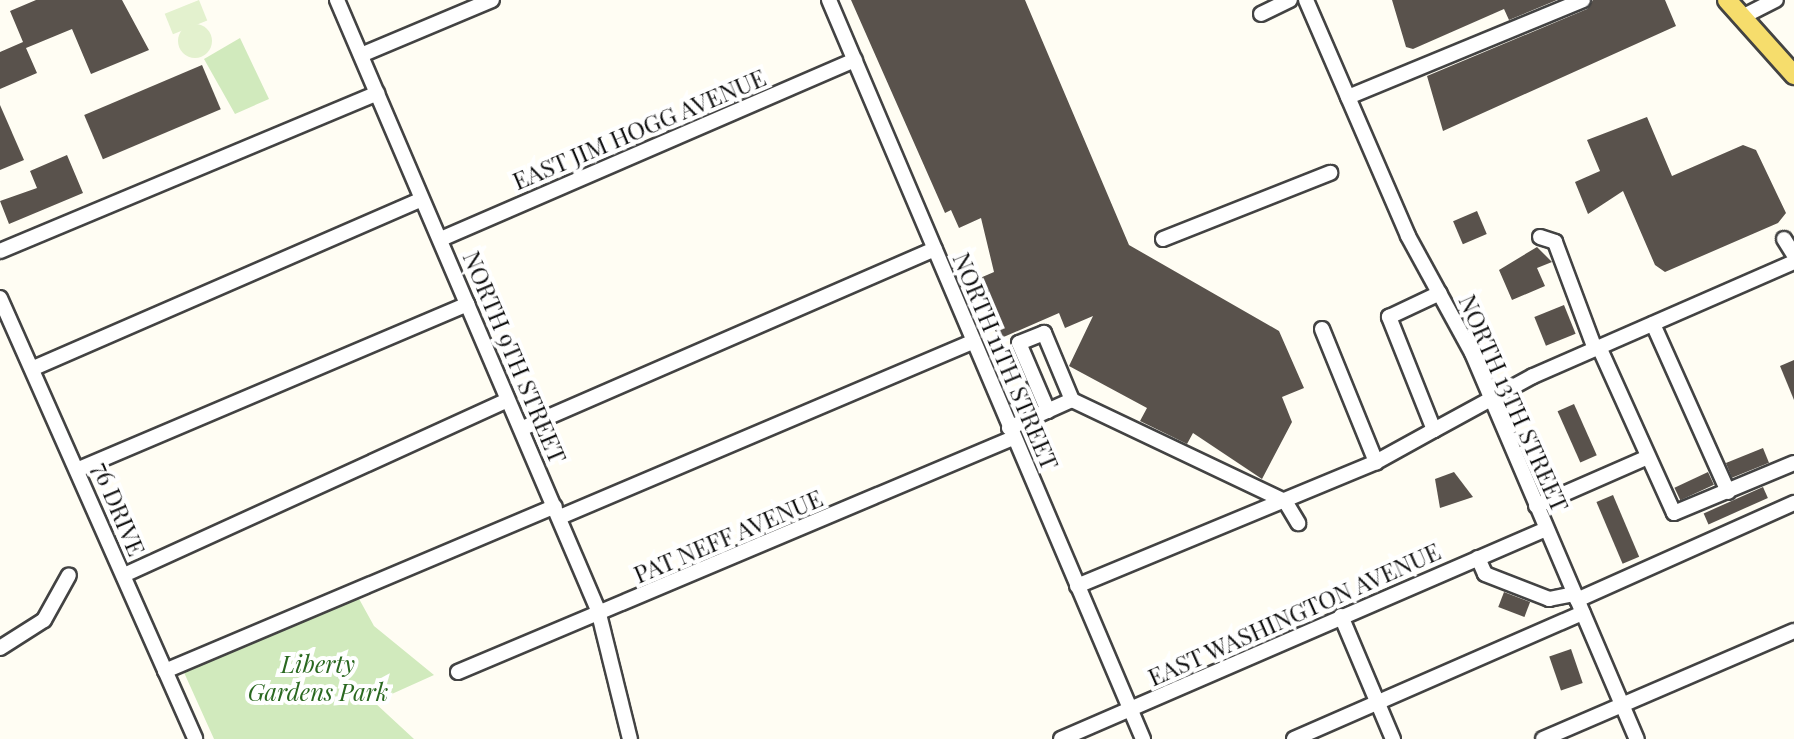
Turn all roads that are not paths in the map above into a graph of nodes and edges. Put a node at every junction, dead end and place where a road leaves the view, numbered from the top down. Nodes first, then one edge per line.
1 (337, 0) edge
2 (492, 0) edge
3 (829, 0) edge
4 (1290, 0) edge
5 (1306, 0) edge
6 (1583, 0) edge
7 (1727, 0) edge
8 (1776, 0) edge
9 (1261, 14) dead end
10 (1742, 17) junction
11 (361, 55) junction
12 (855, 60) junction
13 (1794, 75) edge
14 (377, 93) junction
15 (1348, 97) junction
16 (1330, 173) dead end
17 (420, 200) junction
18 (1540, 237) dead end
19 (441, 239) junction
20 (1163, 239) dead end
21 (1784, 239) dead end
22 (935, 249) junction
23 (0, 251) edge
24 (1794, 255) edge
25 (1794, 262) edge
26 (1440, 293) junction
27 (0, 298) edge
28 (467, 304) junction
29 (1653, 324) junction
30 (1322, 329) dead end
31 (973, 342) junction
32 (1597, 348) junction
33 (36, 367) junction
34 (1072, 400) junction
35 (1492, 400) junction
36 (505, 401) junction
37 (1048, 411) junction
38 (523, 428) junction
39 (1434, 430) junction
40 (1011, 433) junction
41 (1646, 458) junction
42 (1376, 462) junction
43 (1794, 463) edge
44 (79, 469) junction
45 (1728, 492) junction
46 (1285, 501) junction
47 (1794, 503) edge
48 (1536, 506) junction
49 (557, 511) junction
50 (1298, 523) dead end
51 (1546, 529) junction
52 (1478, 558) junction
53 (69, 575) dead end
54 (124, 575) junction
55 (1077, 586) junction
56 (1578, 602) junction
57 (598, 610) junction
58 (1341, 616) junction
59 (1794, 631) edge
60 (0, 648) edge
61 (165, 671) junction
62 (458, 672) dead end
63 (1378, 703) junction
64 (1621, 705) junction
65 (1131, 709) junction
66 (195, 739) edge
67 (630, 739) edge
68 (1061, 739) edge
69 (1143, 739) edge
70 (1294, 739) edge
71 (1393, 739) edge
72 (1543, 739) edge
73 (1637, 739) edge

1 - 11 street, NORTH 9TH STREET
2 - 11 street
3 - 12 street, NORTH 11TH STREET
4 - 9 street
5 - 15 street, NORTH 13TH STREET
6 - 15 street
7 - 10 main road
8 - 10 street
10 - 13 main road
11 - 14 street, NORTH 9TH STREET
12 - 19 street, EAST JIM HOGG AVENUE
12 - 22 street, NORTH 11TH STREET
14 - 17 street, NORTH 9TH STREET
14 - 23 street
15 - 26 street, NORTH 13TH STREET
16 - 20 street
17 - 19 street, NORTH 9TH STREET
17 - 33 street
18 - 32 street
19 - 28 street, NORTH 9TH STREET
21 - 24 street
22 - 31 street, NORTH 11TH STREET
22 - 38 street
25 - 29 street
26 - 35 street, NORTH 13TH STREET
26 - 39 street
27 - 33 street, 76 DRIVE
28 - 36 street, NORTH 9TH STREET
28 - 44 street
29 - 32 street
29 - 45 street
30 - 42 street
31 - 40 street, NORTH 11TH STREET
31 - 49 street
32 - 35 street
32 - 41 street
33 - 44 street, 76 DRIVE
34 - 37 street, PAT NEFF AVENUE
34 - 37 street
34 - 46 street
35 - 39 street
35 - 48 street, NORTH 13TH STREET
36 - 38 street, NORTH 9TH STREET
36 - 54 street
37 - 40 street, PAT NEFF AVENUE
38 - 49 street, NORTH 9TH STREET
39 - 42 street
40 - 55 street, NORTH 11TH STREET
40 - 57 street, PAT NEFF AVENUE
41 - 45 street
41 - 48 street
42 - 46 street
43 - 45 street
44 - 54 street, 76 DRIVE
46 - 50 street
46 - 55 street
47 - 56 street
48 - 51 street, NORTH 13TH STREET
49 - 57 street, NORTH 9TH STREET
49 - 61 street
51 - 52 street, EAST WASHINGTON AVENUE
51 - 56 street, NORTH 13TH STREET
52 - 56 street
52 - 58 street, EAST WASHINGTON AVENUE
53 - 60 street
54 - 61 street, 76 DRIVE
55 - 65 street, NORTH 11TH STREET
56 - 63 street
56 - 64 street, NORTH 13TH STREET
57 - 62 street, PAT NEFF AVENUE
57 - 67 street, NORTH 9TH STREET
58 - 63 street
58 - 65 street, EAST WASHINGTON AVENUE
59 - 64 street
61 - 66 street, 76 DRIVE
63 - 70 street
63 - 71 street
64 - 72 street
64 - 73 street, NORTH 13TH STREET
65 - 68 street, EAST WASHINGTON AVENUE
65 - 69 street, NORTH 11TH STREET

